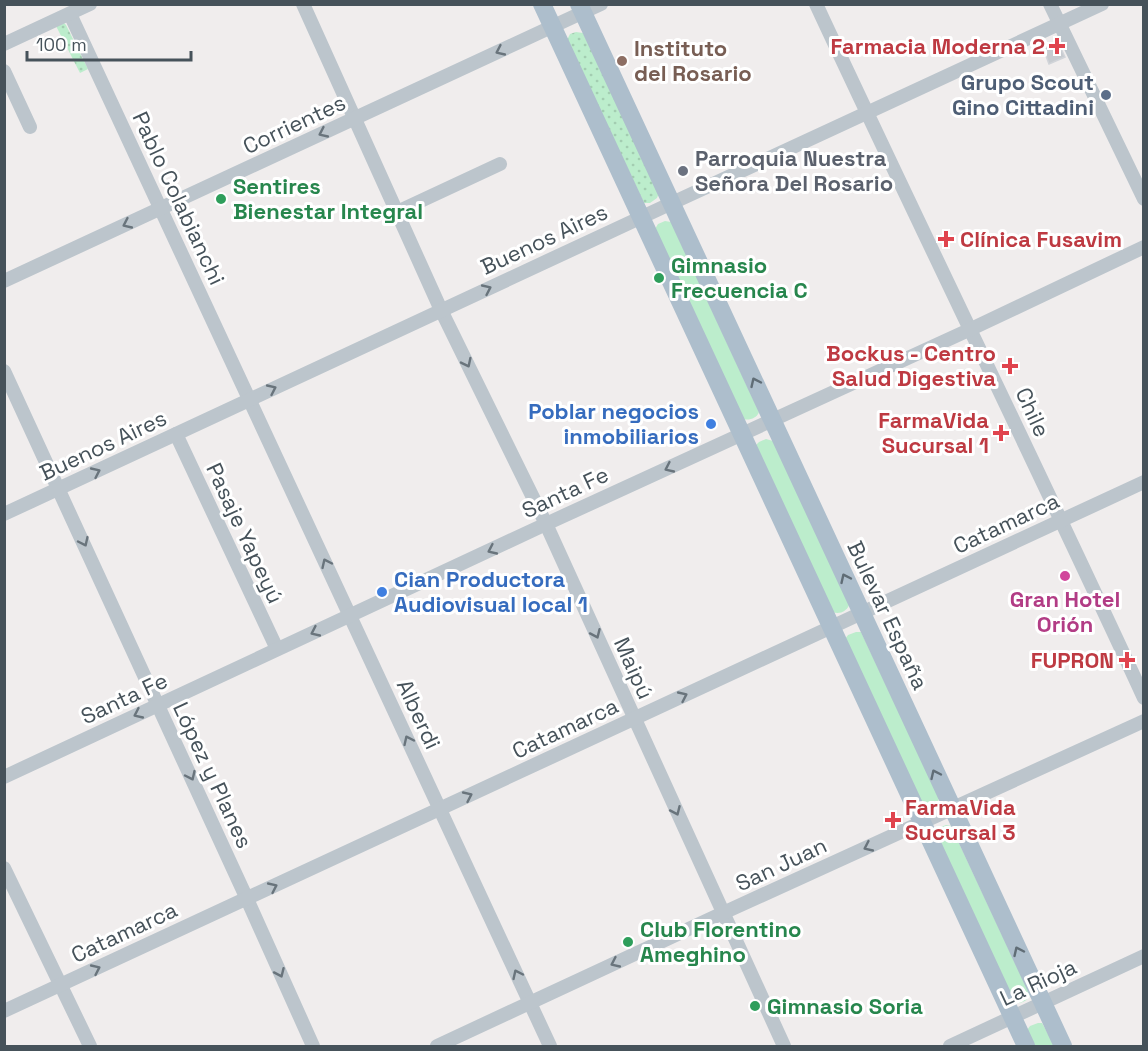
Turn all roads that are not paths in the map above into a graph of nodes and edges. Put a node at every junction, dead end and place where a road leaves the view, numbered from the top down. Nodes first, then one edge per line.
1 (303, 4) edge
2 (542, 4) edge
3 (601, 4) edge
4 (816, 4) edge
5 (1050, 4) edge
6 (1102, 4) edge
7 (80, 8) edge
8 (581, 9) edge
9 (1059, 24) junction
10 (553, 26) junction
11 (4, 44) edge
12 (4, 71) edge
13 (866, 113) junction
14 (354, 118) junction
15 (30, 127) dead end
16 (500, 164) dead end
17 (1143, 199) edge
18 (672, 203) junction
19 (161, 209) junction
20 (397, 212) junction
21 (641, 217) junction
22 (1143, 247) edge
23 (4, 281) edge
24 (441, 310) junction
25 (971, 329) junction
26 (4, 371) edge
27 (250, 399) junction
28 (773, 421) junction
29 (176, 434) junction
30 (741, 435) junction
31 (1143, 483) edge
32 (59, 489) junction
33 (4, 514) edge
34 (1062, 520) junction
35 (546, 524) junction
36 (861, 614) junction
37 (350, 616) junction
38 (832, 628) junction
39 (277, 650) junction
40 (1143, 698) edge
41 (158, 705) junction
42 (634, 719) junction
43 (1143, 721) edge
44 (4, 777) edge
45 (440, 809) junction
46 (952, 809) junction
47 (922, 822) junction
48 (4, 868) edge
49 (247, 899) junction
50 (723, 913) junction
51 (1143, 956) edge
52 (62, 985) junction
53 (530, 1003) junction
54 (1043, 1003) junction
55 (4, 1011) edge
56 (1012, 1018) junction
57 (90, 1047) edge
58 (314, 1047) edge
59 (437, 1047) edge
60 (550, 1047) edge
61 (784, 1047) edge
62 (950, 1047) edge
63 (1026, 1047) edge
64 (1063, 1047) edge

1 - 14 street, Maipú
2 - 10 main road
3 - 8 street, Corrientes
4 - 13 street, Chile
5 - 9 street
6 - 9 street, Buenos Aires
7 - 11 street
7 - 19 street, Pablo Colabianchi
8 - 10 street, Corrientes
8 - 18 main road, Bulevar España
9 - 13 street, Buenos Aires
9 - 17 street
10 -> 14 street, Corrientes
10 - 21 main road
12 - 15 street
13 - 18 street, Buenos Aires
13 - 25 street, Chile
14 -> 19 street, Corrientes
14 - 20 street, Maipú
16 - 20 street
18 - 21 street, Buenos Aires
28 -> 18 main road, Bulevar España
19 -> 23 street, Corrientes
19 - 27 street, Pablo Colabianchi
20 - 24 street, Maipú
24 -> 21 street, Buenos Aires
21 - 30 main road
22 - 25 street, Santa Fe
27 -> 24 street, Buenos Aires
24 -> 35 street, Maipú
25 - 28 street, Santa Fe
25 - 34 street, Chile
26 - 32 street, López y Planes
27 - 29 street, Buenos Aires
37 -> 27 street, Alberdi
28 - 30 street, Santa Fe
36 -> 28 main road, Bulevar España
32 -> 29 street, Buenos Aires
29 - 39 street, Pasaje Yapeyú
30 -> 35 street, Santa Fe
30 - 38 main road
31 - 34 street, Catamarca
32 - 33 street, Buenos Aires
32 -> 41 street, López y Planes
34 - 36 street, Catamarca
34 - 40 street, Chile
35 -> 37 street, Santa Fe
35 -> 42 street, Maipú
36 - 38 street, Catamarca
46 -> 36 main road, Bulevar España
37 -> 39 street, Santa Fe
45 -> 37 street, Alberdi
42 -> 38 street, Catamarca
38 - 47 main road
39 - 41 street, Santa Fe
41 -> 44 street, Santa Fe
41 -> 49 street, López y Planes
45 -> 42 street, Catamarca
42 -> 50 street, Maipú
43 - 46 street, San Juan
49 -> 45 street, Catamarca
53 -> 45 street, Alberdi
46 - 47 street, San Juan
54 -> 46 main road, Bulevar España
47 -> 50 street, San Juan
47 - 56 main road
48 - 52 street
52 -> 49 street, Catamarca
49 -> 58 street, López y Planes
50 -> 53 street, San Juan
50 - 61 street, Maipú
51 - 54 street, La Rioja
52 - 55 street, Catamarca
52 - 57 street
53 - 59 street, San Juan
53 - 60 street, Alberdi
54 - 56 street, La Rioja
54 - 64 main road, Bulevar España
56 - 62 street, La Rioja
56 - 63 main road

